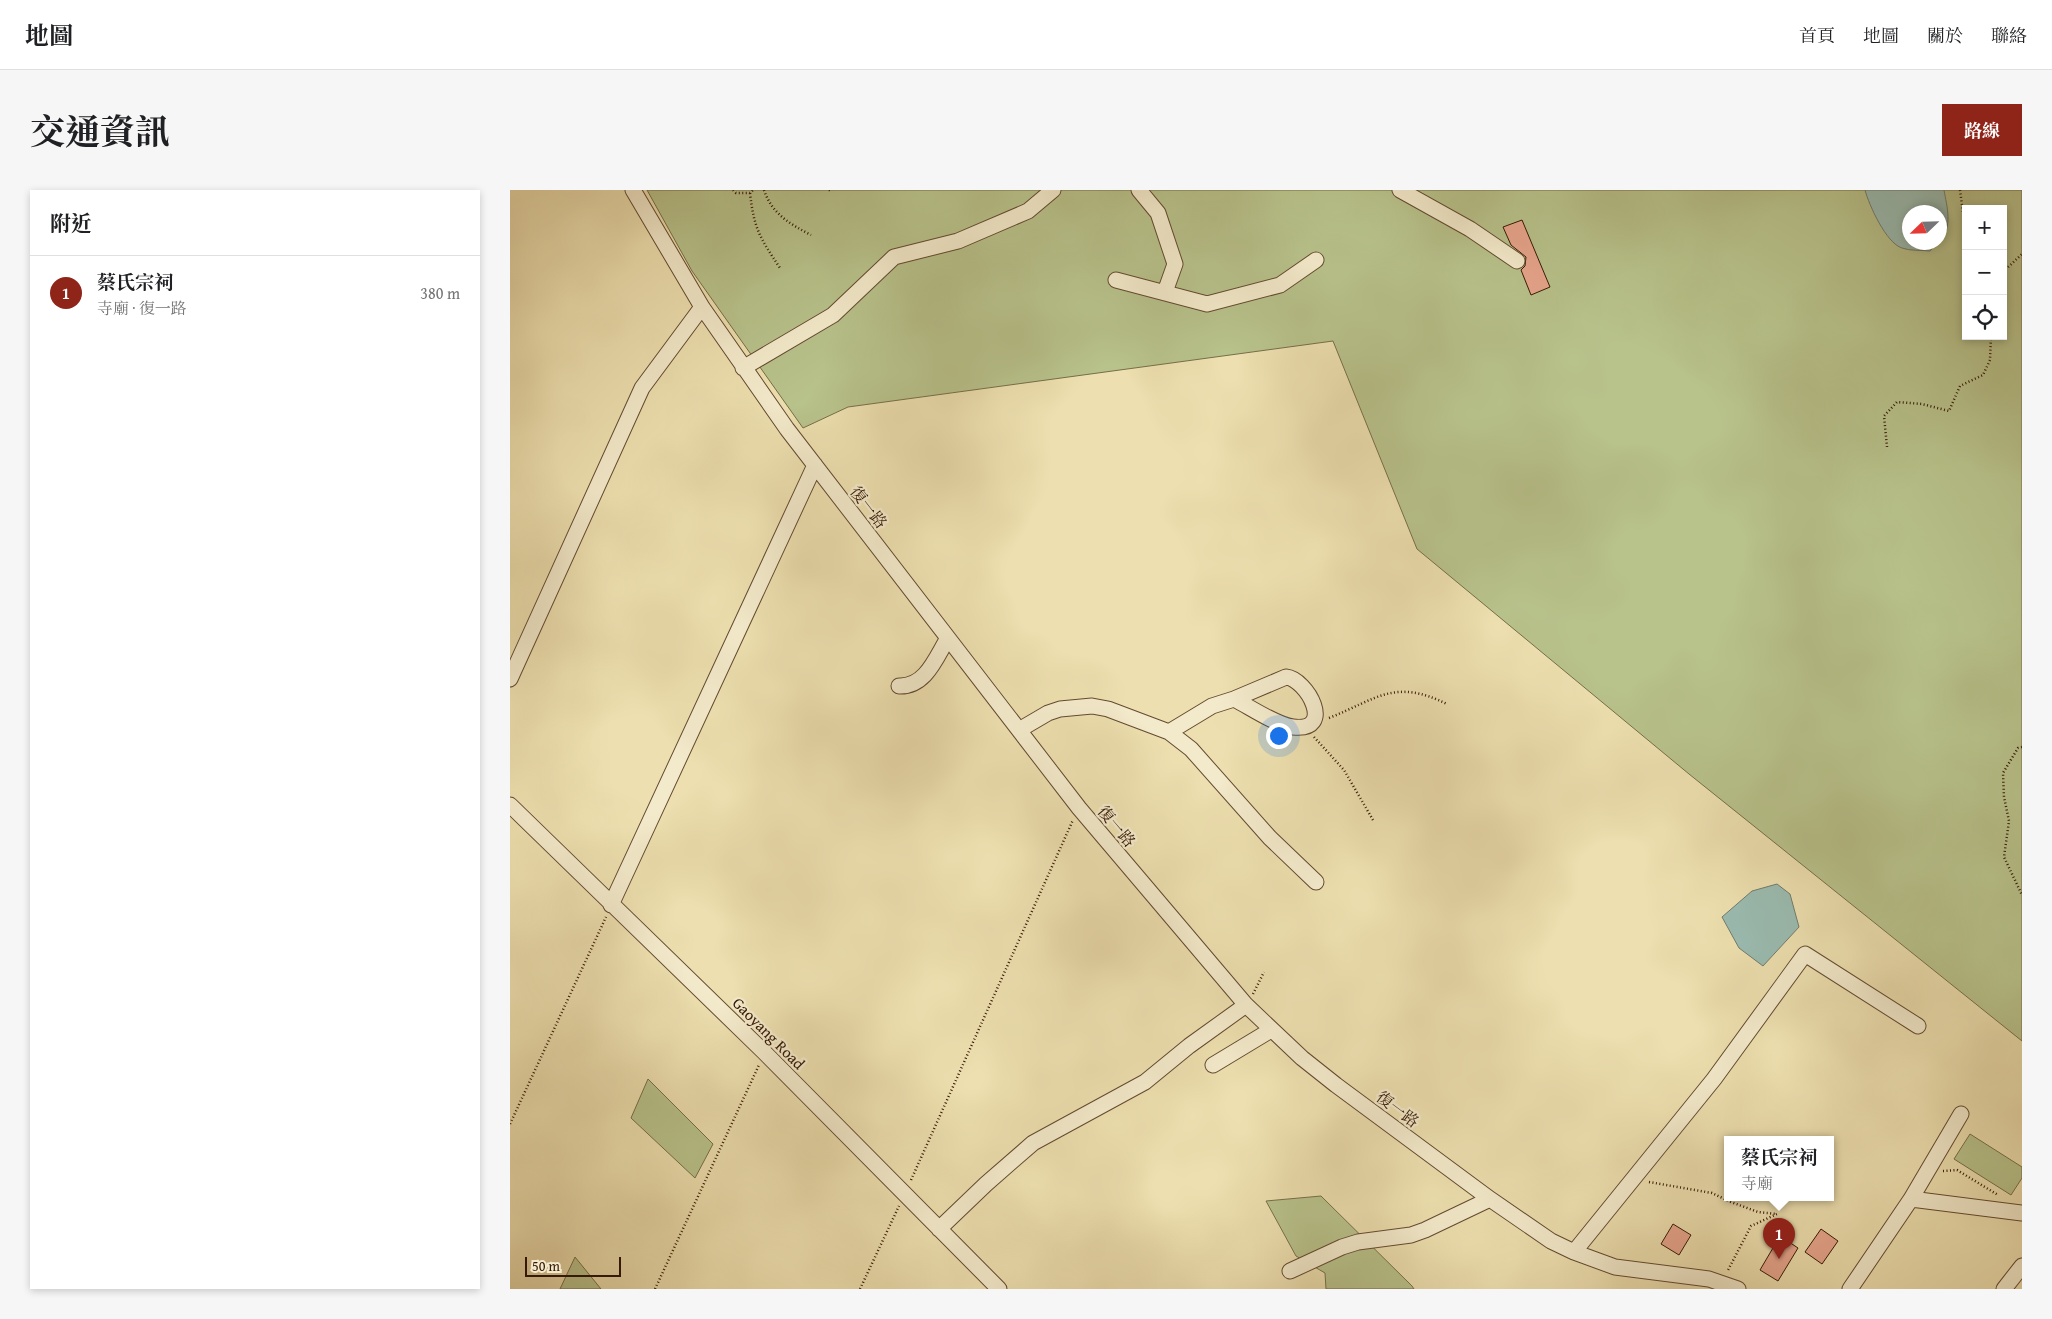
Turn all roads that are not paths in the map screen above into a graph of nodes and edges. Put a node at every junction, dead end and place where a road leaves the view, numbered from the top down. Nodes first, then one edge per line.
1 (633, 190) edge
2 (1053, 190) edge
3 (1139, 190) edge
4 (1400, 190) edge
5 (1316, 260) dead end
6 (1517, 261) dead end
7 (1116, 280) dead end
8 (1165, 292) junction
9 (702, 306) junction
10 (743, 368) junction
11 (815, 465) junction
12 (948, 638) junction
13 (510, 679) edge
14 (899, 686) dead end
15 (1234, 699) junction
16 (1019, 730) junction
17 (1169, 732) junction
18 (510, 805) edge
19 (1316, 882) dead end
20 (611, 904) junction
21 (1246, 1005) junction
22 (1918, 1026) dead end
23 (1270, 1030) junction
24 (1213, 1065) dead end
25 (1961, 1114) dead end
26 (1490, 1199) junction
27 (1911, 1199) junction
28 (2022, 1213) edge
29 (939, 1229) junction
30 (1574, 1252) junction
31 (2022, 1266) edge
32 (1290, 1271) dead end
33 (999, 1289) edge
34 (1738, 1289) edge
35 (1850, 1289) edge
36 (2004, 1289) edge

1 - 9 street, 復一路
2 - 10 street
3 - 8 street
4 - 6 street
5 - 8 street
7 - 8 street
9 - 10 street, 復一路
9 - 13 street
10 - 11 street, 復一路
11 - 12 street, 復一路
11 - 20 street
12 - 14 street
12 - 16 street, 復一路
15 - 15 street
15 - 17 street
16 - 17 street
16 - 21 street, 復一路
17 - 19 street
18 - 20 street, Gaoyang Road
20 - 29 street, Gaoyang Road
21 - 23 street, 復一路
21 - 29 street
22 - 30 street
23 - 24 street
23 - 26 street, 復一路
25 - 27 street
26 - 30 street, 復一路
26 - 32 street
27 - 28 street
27 - 35 street
29 - 33 street, Gaoyang Road
30 - 34 street, 復一路
31 - 36 street

